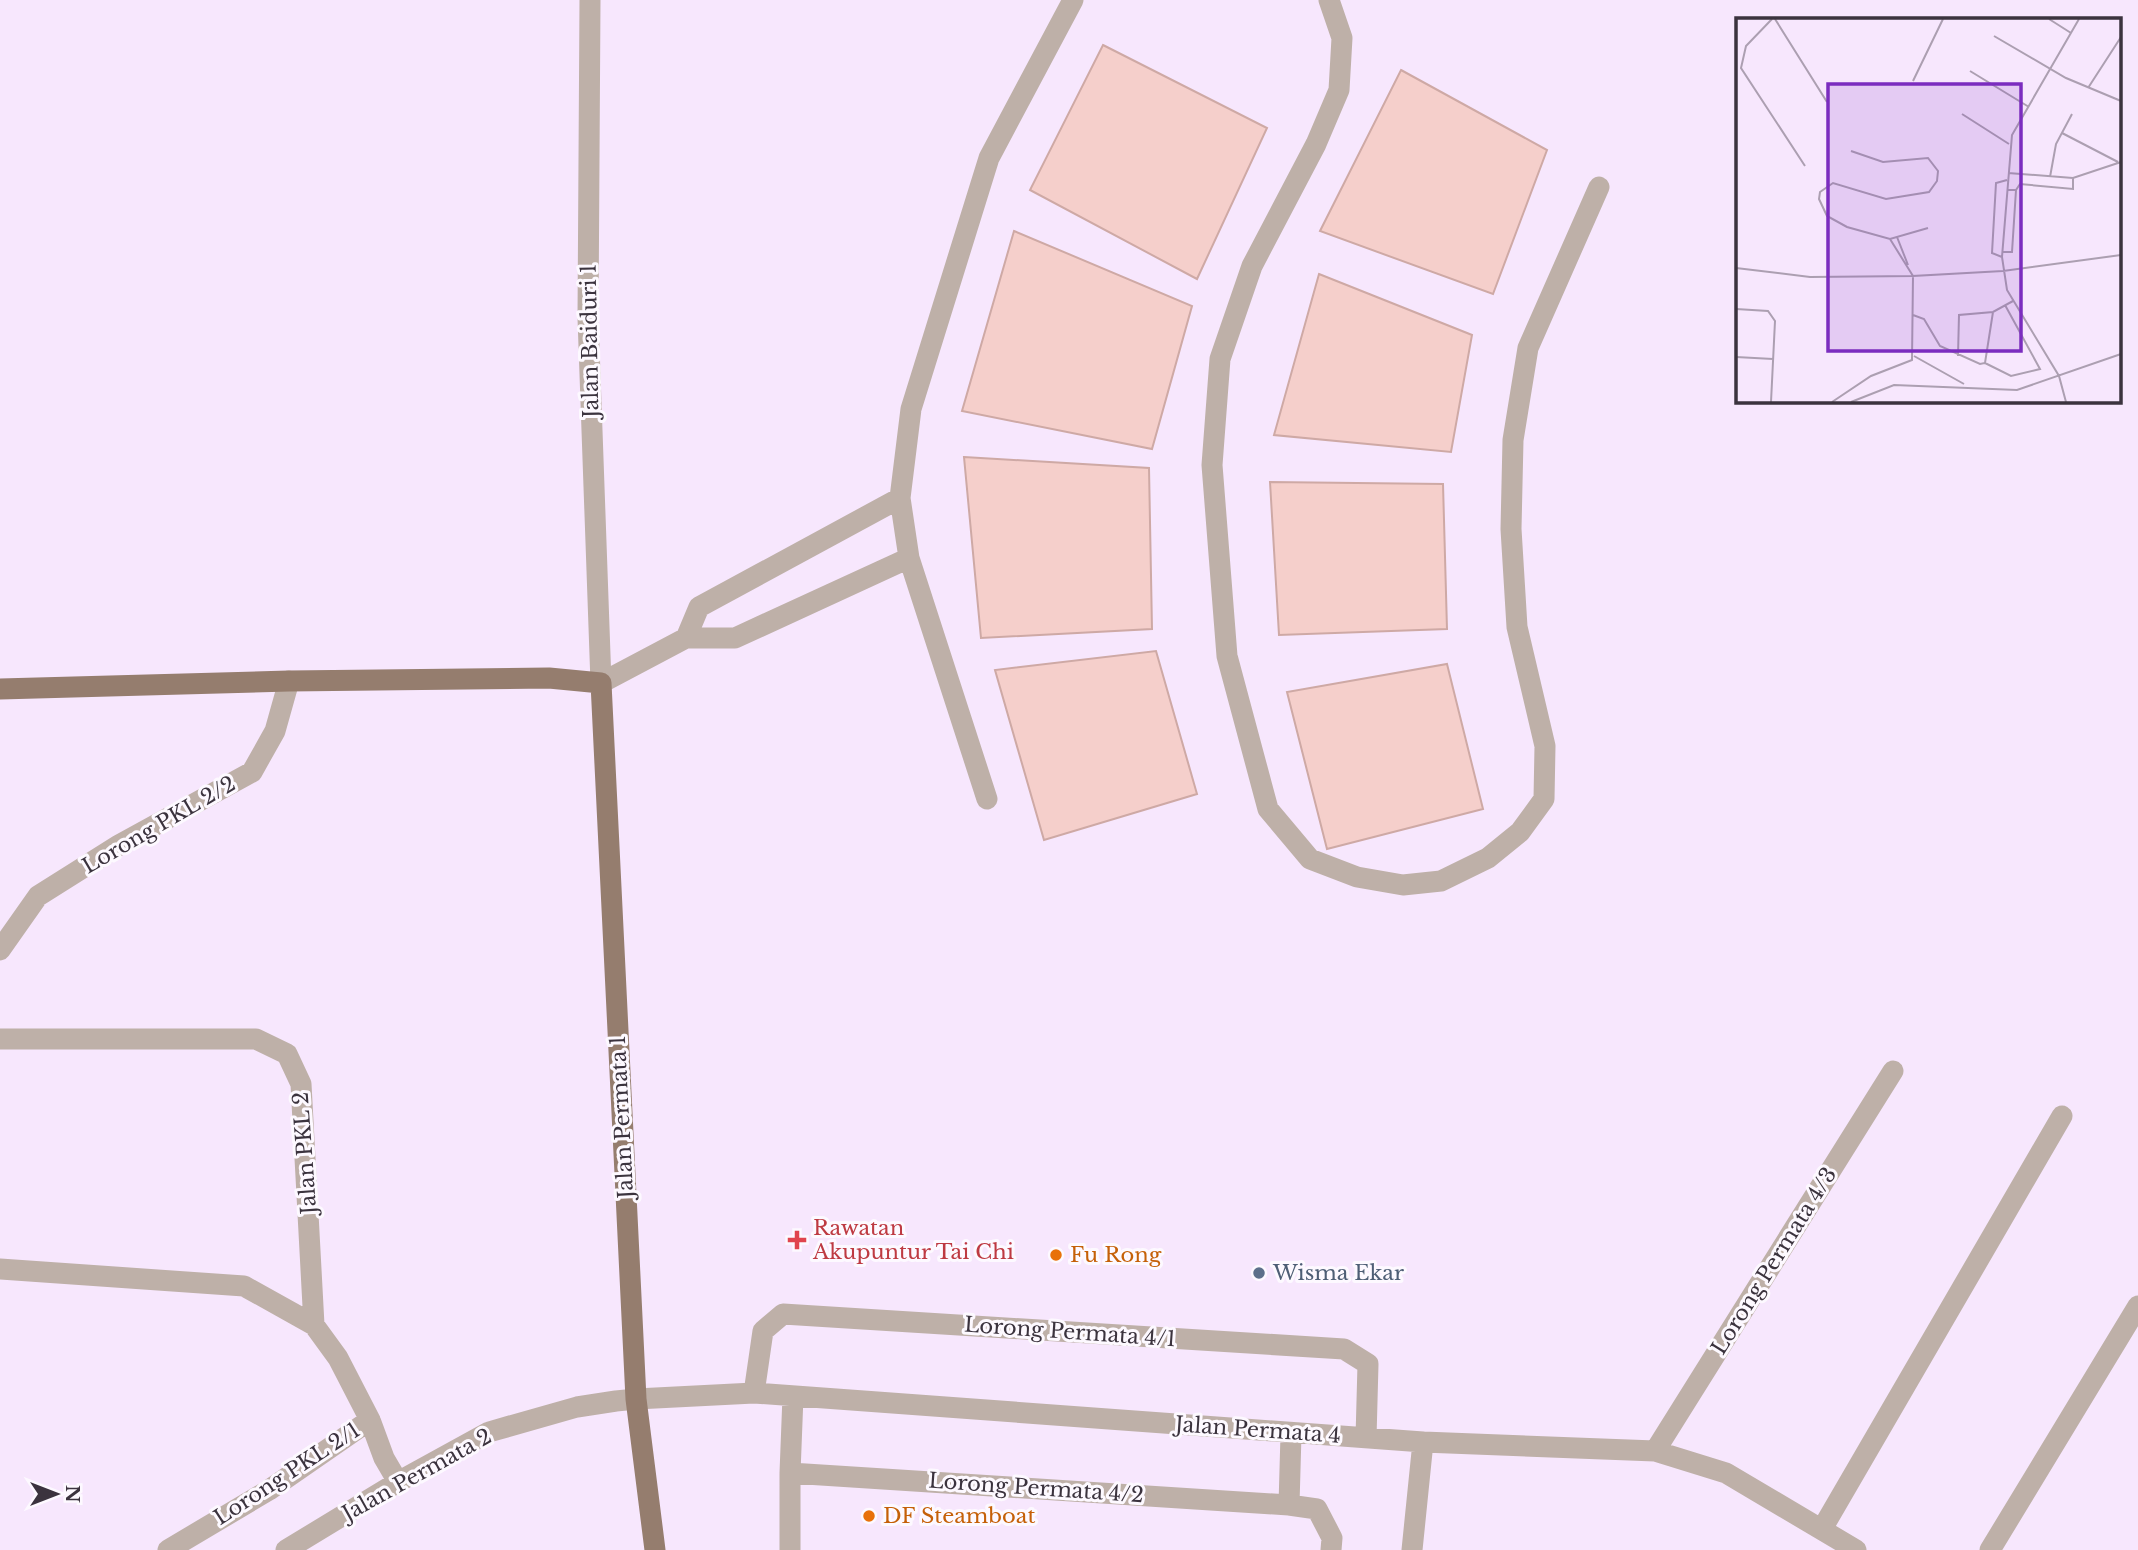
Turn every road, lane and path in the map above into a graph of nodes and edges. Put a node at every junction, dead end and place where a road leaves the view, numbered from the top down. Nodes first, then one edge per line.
1 (590, 0) edge
2 (1073, 0) edge
3 (1329, 0) edge
4 (1599, 187) dead end
5 (900, 498) junction
6 (909, 558) junction
7 (686, 638) junction
8 (289, 681) junction
9 (600, 683) junction
10 (0, 689) edge
11 (988, 799) dead end
12 (0, 950) edge
13 (0, 1039) edge
14 (1893, 1071) dead end
15 (2062, 1116) dead end
16 (0, 1269) edge
17 (2138, 1306) edge
18 (314, 1325) junction
19 (754, 1393) junction
20 (793, 1396) junction
21 (636, 1399) junction
22 (370, 1420) junction
23 (1291, 1434) junction
24 (1366, 1438) junction
25 (1423, 1442) junction
26 (1655, 1451) junction
27 (790, 1473) junction
28 (398, 1482) junction
29 (1289, 1505) junction
30 (1822, 1530) junction
31 (318, 1541) edge
32 (168, 1550) edge
33 (286, 1550) edge
34 (654, 1550) edge
35 (790, 1550) edge
36 (1331, 1550) edge
37 (1412, 1550) edge
38 (1856, 1550) edge
39 (1990, 1550) edge

1 - 9 street, Jalan Baiduri 1
2 - 5 street
3 - 4 street
5 - 6 street
5 - 7 street
6 - 7 street
6 - 11 street
7 - 9 street
8 - 9 main road
8 - 10 main road
8 - 12 street, Lorong PKL 2/2
9 - 21 main road, Jalan Permata 1
13 - 18 street, Jalan PKL 2
14 - 26 street, Lorong Permata 4/3
15 - 30 street
16 - 18 street
17 - 39 street
18 - 22 street
19 - 20 street, Jalan Permata 4
19 - 21 street, Jalan Permata 4
19 - 24 street, Lorong Permata 4/1
20 - 23 street, Jalan Permata 4
20 - 27 street
21 - 28 street, Jalan Permata 2
21 - 34 main road, Jalan Permata 1
22 - 28 street
22 - 32 street, Lorong PKL 2/1
23 - 24 street, Jalan Permata 4
23 - 29 street
24 - 25 street, Jalan Permata 4
25 - 26 street, Jalan Permata 4
25 - 37 street
26 - 30 street, Jalan Permata 4
27 - 29 street, Lorong Permata 4/2
27 - 35 street
28 - 31 street, Jalan Permata 2
29 - 36 street, Lorong Permata 4/2
30 - 38 street, Jalan Permata 4
31 - 33 street, Jalan Permata 2

